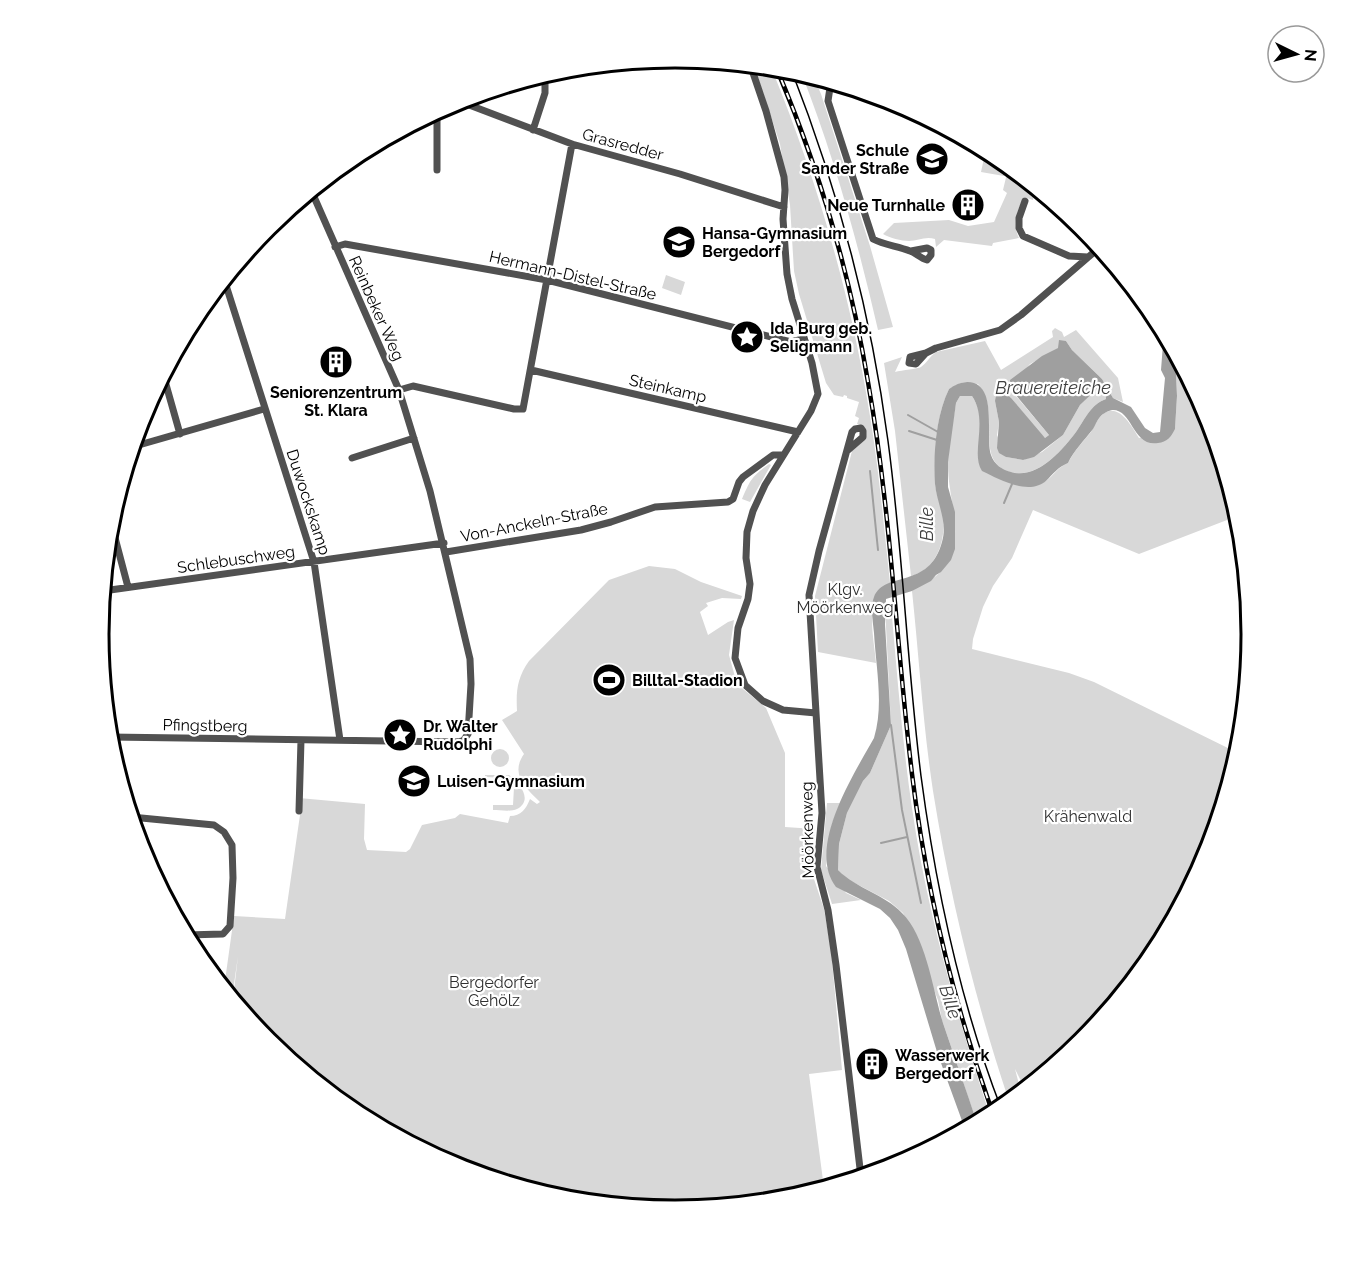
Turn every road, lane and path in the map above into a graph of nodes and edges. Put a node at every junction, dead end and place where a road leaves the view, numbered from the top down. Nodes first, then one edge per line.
1 (753, 73) edge
2 (545, 83) edge
3 (830, 90) edge
4 (471, 106) edge
5 (437, 121) edge
6 (532, 130) junction
7 (572, 144) junction
8 (437, 170) dead end
9 (314, 198) edge
10 (1025, 201) dead end
11 (784, 207) junction
12 (335, 248) junction
13 (911, 251) dead end
14 (1094, 252) edge
15 (1088, 257) junction
16 (547, 280) junction
17 (227, 288) edge
18 (803, 339) junction
19 (926, 353) dead end
20 (531, 370) junction
21 (166, 385) edge
22 (399, 390) junction
23 (264, 409) junction
24 (858, 428) dead end
25 (798, 432) junction
26 (180, 434) junction
27 (414, 438) junction
28 (142, 444) edge
29 (783, 455) junction
30 (352, 458) dead end
31 (444, 543) junction
32 (116, 545) edge
33 (446, 552) junction
34 (314, 561) junction
35 (128, 587) junction
36 (111, 590) edge
37 (816, 713) junction
38 (469, 731) joint
39 (119, 737) edge
40 (301, 740) junction
41 (340, 740) junction
42 (299, 811) dead end
43 (140, 817) edge
44 (196, 935) edge
45 (860, 1168) edge

1 - 11 street
2 - 6 street
3 - 13 street
4 - 6 street, Grasredder
5 - 8 street
6 - 7 street, Grasredder
7 - 11 street, Grasredder
7 - 16 street
9 - 12 street, Reinbeker Weg
10 - 15 street
11 - 18 street
12 - 16 street, Hermann-Distel-Straße
12 - 22 street, Reinbeker Weg
14 - 15 street
15 - 19 street
16 - 18 street, Hermann-Distel-Straße
16 - 20 street
17 - 23 street, Duwockskamp
18 - 25 street
20 - 22 street
20 - 25 street, Steinkamp
21 - 26 street
22 - 27 street, Reinbeker Weg
23 - 26 street
23 - 34 street, Duwockskamp
24 - 37 street, Möörkenweg
25 - 29 street
26 - 28 street
27 - 30 street
27 - 31 street, Reinbeker Weg
29 - 33 street, Von-Anckeln-Straße
29 - 37 street
31 - 33 street, Reinbeker Weg
31 - 34 street, Schlebuschweg
32 - 35 street
33 - 38 street, Reinbeker Weg
34 - 35 street, Schlebuschweg
34 - 41 street, Duwockskamp
35 - 36 street, Schlebuschweg
37 - 45 street, Möörkenweg
38 - 41 street, Pfingstberg
39 - 40 street, Pfingstberg
40 - 41 street, Pfingstberg
40 - 42 street
43 - 44 street

